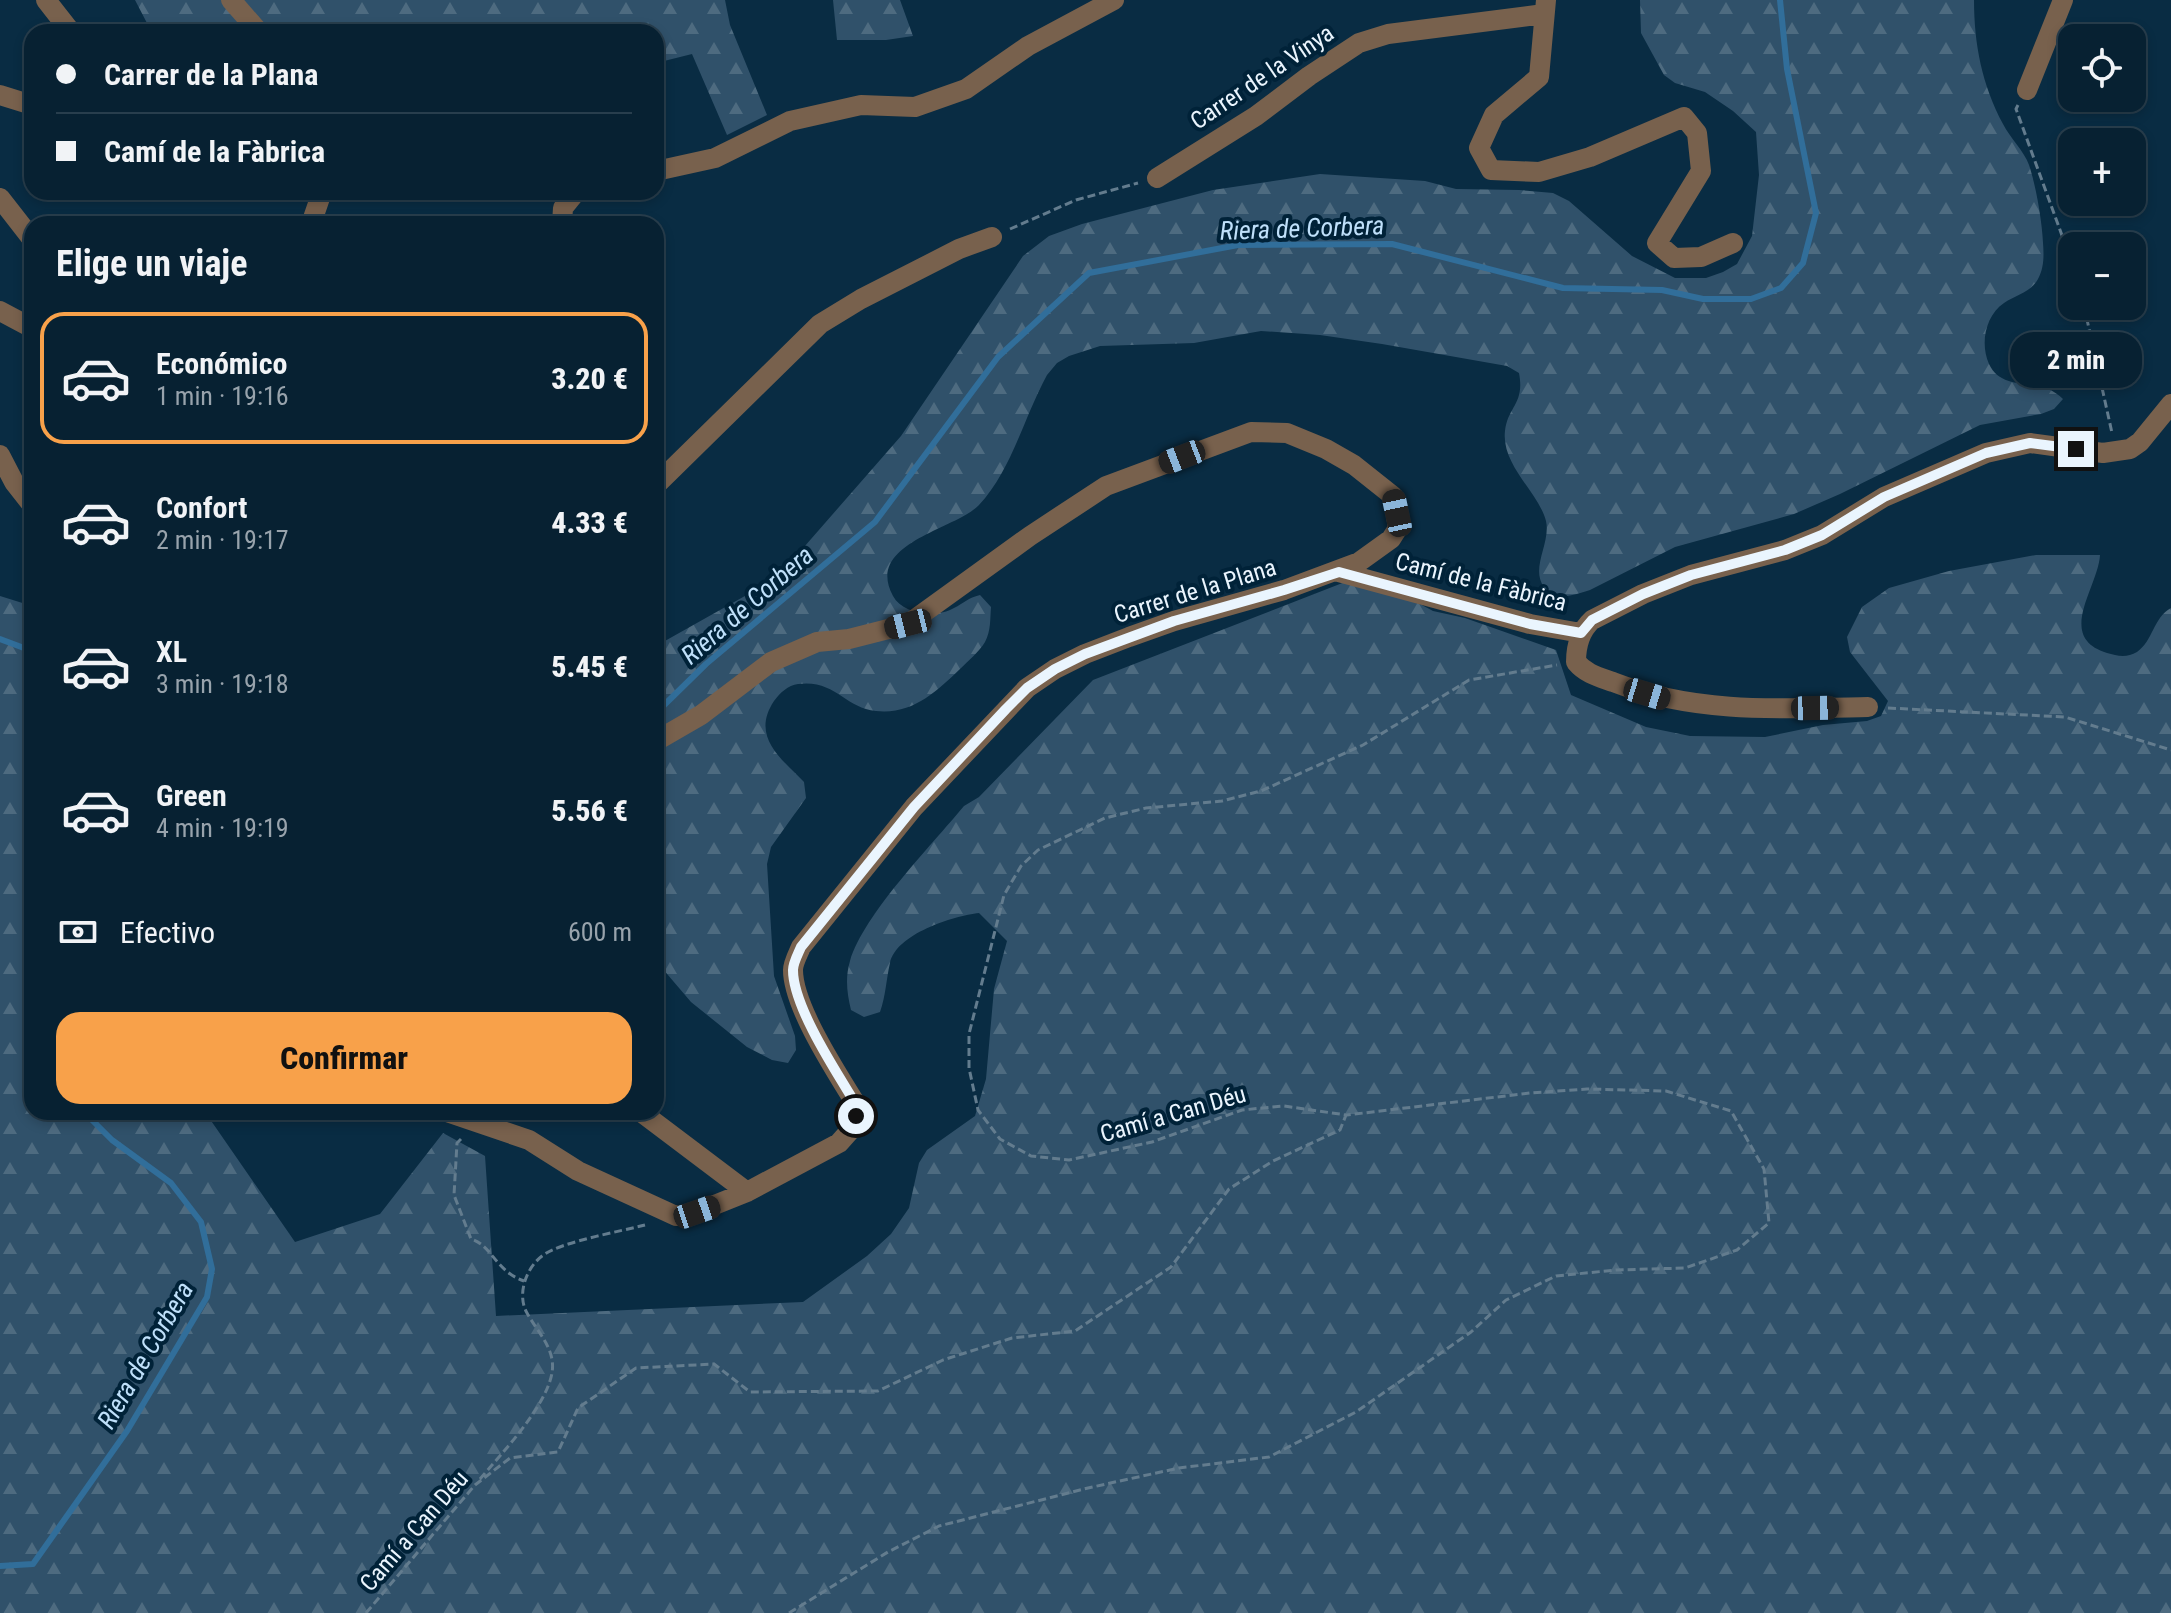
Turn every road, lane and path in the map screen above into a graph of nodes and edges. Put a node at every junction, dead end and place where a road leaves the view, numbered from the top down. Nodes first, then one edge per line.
1 (46, 0) edge
2 (231, 0) edge
3 (1114, 0) edge
4 (2063, 0) edge
5 (1545, 7) edge
6 (65, 24) edge
7 (252, 24) edge
8 (2027, 90) joint
9 (0, 95) edge
10 (24, 102) edge
11 (664, 169) edge
12 (1157, 178) joint
13 (0, 198) edge
14 (24, 229) edge
15 (2061, 232) edge
16 (992, 237) joint
17 (1733, 243) dead end
18 (0, 311) edge
19 (2087, 320) edge
20 (24, 324) edge
21 (2171, 404) edge
22 (2116, 452) junction
23 (0, 455) edge
24 (664, 477) edge
25 (24, 495) edge
26 (1339, 572) junction
27 (1581, 633) junction
28 (1576, 662) junction
29 (1868, 707) joint
30 (664, 736) edge
31 (2171, 750) edge
32 (1346, 1115) junction
33 (470, 1120) edge
34 (652, 1120) edge
35 (476, 1122) junction
36 (747, 1192) junction
37 (676, 1216) junction
38 (524, 1281) junction
39 (475, 1485) junction
40 (366, 1613) edge
41 (789, 1613) edge

1 - 6 street
2 - 7 street
3 - 11 street
4 - 8 street
5 - 12 street, Carrer de la Vinya
5 - 17 street
8 - 15 path
9 - 10 street
12 - 16 path
13 - 14 street
16 - 24 street
18 - 20 street
19 - 22 path
21 - 22 street
22 - 27 street, Camí de la Fàbrica
23 - 25 street
26 - 27 street, Camí de la Fàbrica
26 - 30 street, Carrer de la Plana
26 - 36 street, Carrer de la Plana
27 - 28 street
28 - 29 street
28 - 32 path, Camí a Can Déu
29 - 31 path
32 - 39 path, Camí a Can Déu
32 - 41 path
33 - 35 street
34 - 36 street
35 - 37 street
35 - 38 path
36 - 37 street, Carrer de la Plana
37 - 38 path
38 - 39 path
39 - 40 path, Camí a Can Déu

